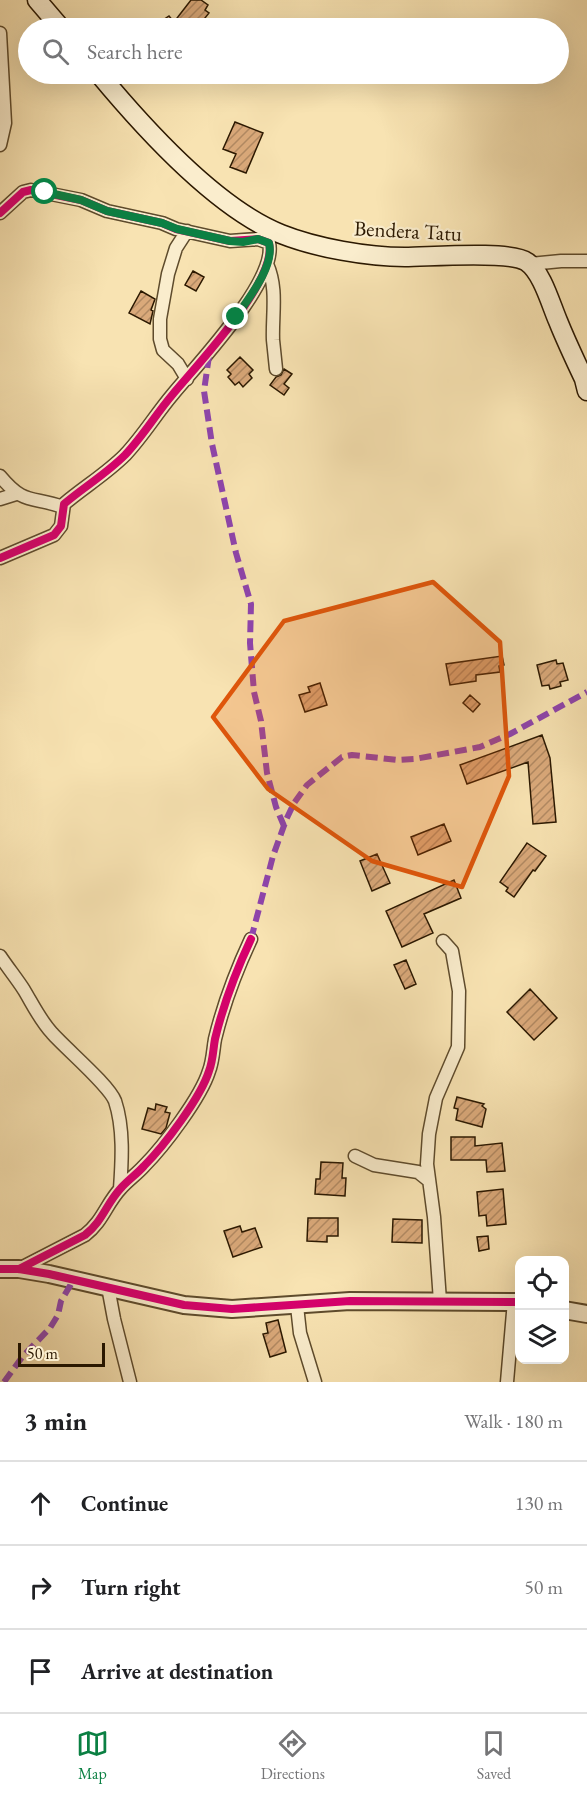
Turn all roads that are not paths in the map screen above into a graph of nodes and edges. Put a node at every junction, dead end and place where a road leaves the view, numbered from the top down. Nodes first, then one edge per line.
1 (37, 0) edge
2 (52, 18) edge
3 (0, 33) edge
4 (107, 84) edge
5 (2, 95) edge
6 (0, 145) edge
7 (0, 213) edge
8 (187, 231) junction
9 (587, 261) edge
10 (267, 264) junction
11 (530, 264) junction
12 (276, 369) dead end
13 (187, 379) junction
14 (587, 391) edge
15 (0, 476) edge
16 (16, 494) junction
17 (0, 499) edge
18 (63, 507) junction
19 (0, 558) edge
20 (251, 939) dead end
21 (443, 940) dead end
22 (0, 956) edge
23 (355, 1156) dead end
24 (428, 1180) junction
25 (120, 1188) junction
26 (0, 1269) edge
27 (19, 1269) junction
28 (108, 1287) junction
29 (440, 1301) junction
30 (515, 1302) edge
31 (297, 1306) junction
32 (516, 1310) edge
33 (569, 1311) edge
34 (587, 1314) edge
35 (130, 1382) edge
36 (315, 1382) edge
37 (507, 1382) edge

1 - 2 main road
3 - 5 street
4 - 11 main road, Bendera Tatu
5 - 6 street
7 - 8 street
8 - 10 street
8 - 13 street
9 - 11 street
10 - 12 street
10 - 13 street
11 - 14 main road
13 - 18 street
15 - 16 street
16 - 17 street
16 - 18 street
18 - 19 street
20 - 25 street
21 - 24 street
22 - 25 street
23 - 24 street
24 - 29 street
25 - 27 street
26 - 27 street
27 - 28 street
28 - 31 street
28 - 35 street
29 - 30 street
29 - 31 street
31 - 36 street
32 - 37 street
33 - 34 street

